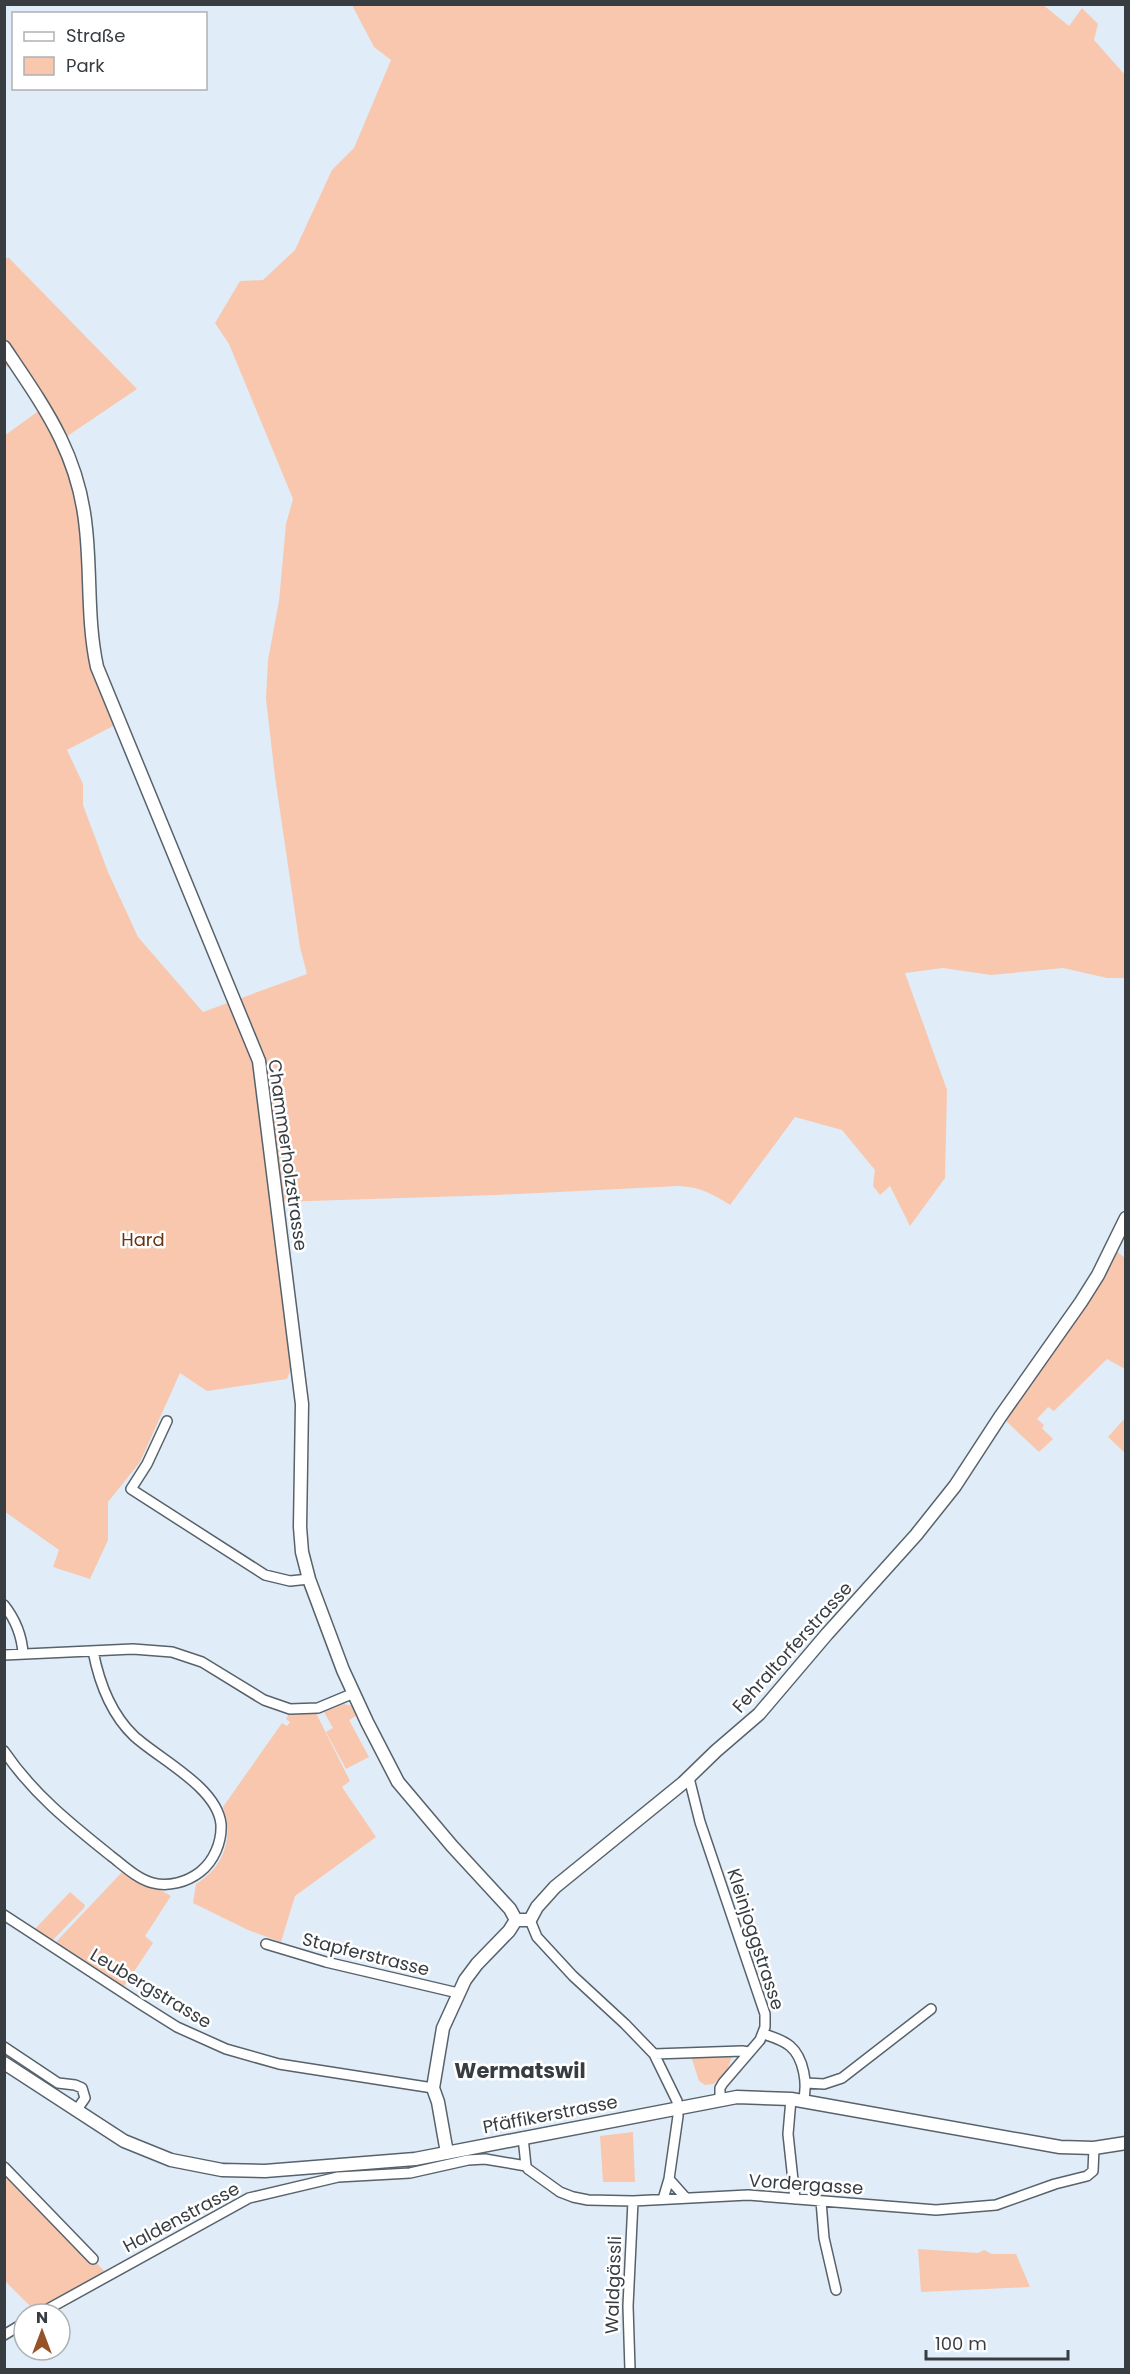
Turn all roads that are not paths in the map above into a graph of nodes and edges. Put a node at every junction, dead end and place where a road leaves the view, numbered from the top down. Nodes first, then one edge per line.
1 (4, 347) edge
2 (1125, 1218) edge
3 (167, 1421) dead end
4 (309, 1579) junction
5 (4, 1605) edge
6 (93, 1651) junction
7 (23, 1654) junction
8 (4, 1655) edge
9 (354, 1693) junction
10 (4, 1751) edge
11 (689, 1778) junction
12 (4, 1915) edge
13 (516, 1920) junction
14 (530, 1920) junction
15 (266, 1944) dead end
16 (458, 1993) junction
17 (931, 2009) dead end
18 (764, 2034) junction
19 (4, 2047) edge
20 (734, 2051) junction
21 (749, 2052) junction
22 (654, 2054) junction
23 (4, 2063) edge
24 (736, 2067) junction
25 (806, 2083) junction
26 (433, 2088) junction
27 (720, 2099) junction
28 (797, 2100) junction
29 (678, 2108) junction
30 (76, 2111) junction
31 (523, 2137) junction
32 (1125, 2143) edge
33 (1094, 2148) junction
34 (447, 2153) junction
35 (526, 2166) junction
36 (4, 2167) edge
37 (669, 2180) junction
38 (685, 2197) junction
39 (663, 2199) junction
40 (795, 2199) junction
41 (633, 2201) junction
42 (822, 2201) junction
43 (93, 2259) dead end
44 (836, 2290) dead end
45 (60, 2302) edge
46 (630, 2370) edge

1 - 4 street, Chammerholzstrasse
2 - 11 street, Fehraltorferstrasse
3 - 4 street
4 - 9 street, Chammerholzstrasse
5 - 7 street
6 - 7 street
6 - 9 street
6 - 10 street
7 - 8 street
9 - 13 street, Chammerholzstrasse
11 - 14 street, Fehraltorferstrasse
11 - 18 street, Kleinjoggstrasse
12 - 26 street, Leubergstrasse
13 - 14 street
13 - 16 street
14 - 22 street
15 - 16 street, Stapferstrasse
16 - 26 street
17 - 25 street
18 - 21 street, Kleinjoggstrasse
18 - 25 street
19 - 30 street
20 - 21 street
20 - 22 street
20 - 24 street
21 - 24 street, Kleinjoggstrasse
22 - 29 street
23 - 30 street, Pfäffikerstrasse
24 - 27 street, Kleinjoggstrasse
25 - 28 street
26 - 34 street
27 - 28 street, Pfäffikerstrasse
27 - 29 street, Pfäffikerstrasse
28 - 33 street, Pfäffikerstrasse
28 - 40 street
29 - 31 street, Pfäffikerstrasse
29 - 37 street
30 - 34 street, Pfäffikerstrasse
31 - 34 street, Pfäffikerstrasse
31 - 35 street
32 - 33 street, Pfäffikerstrasse
33 - 42 street, Vordergasse
35 - 41 street, Vordergasse
35 - 45 street, Haldenstrasse
36 - 43 street
37 - 38 street
37 - 39 street
38 - 39 street, Vordergasse
38 - 40 street, Vordergasse
39 - 41 street, Vordergasse
40 - 42 street, Vordergasse
41 - 46 street, Waldgässli
42 - 44 street

